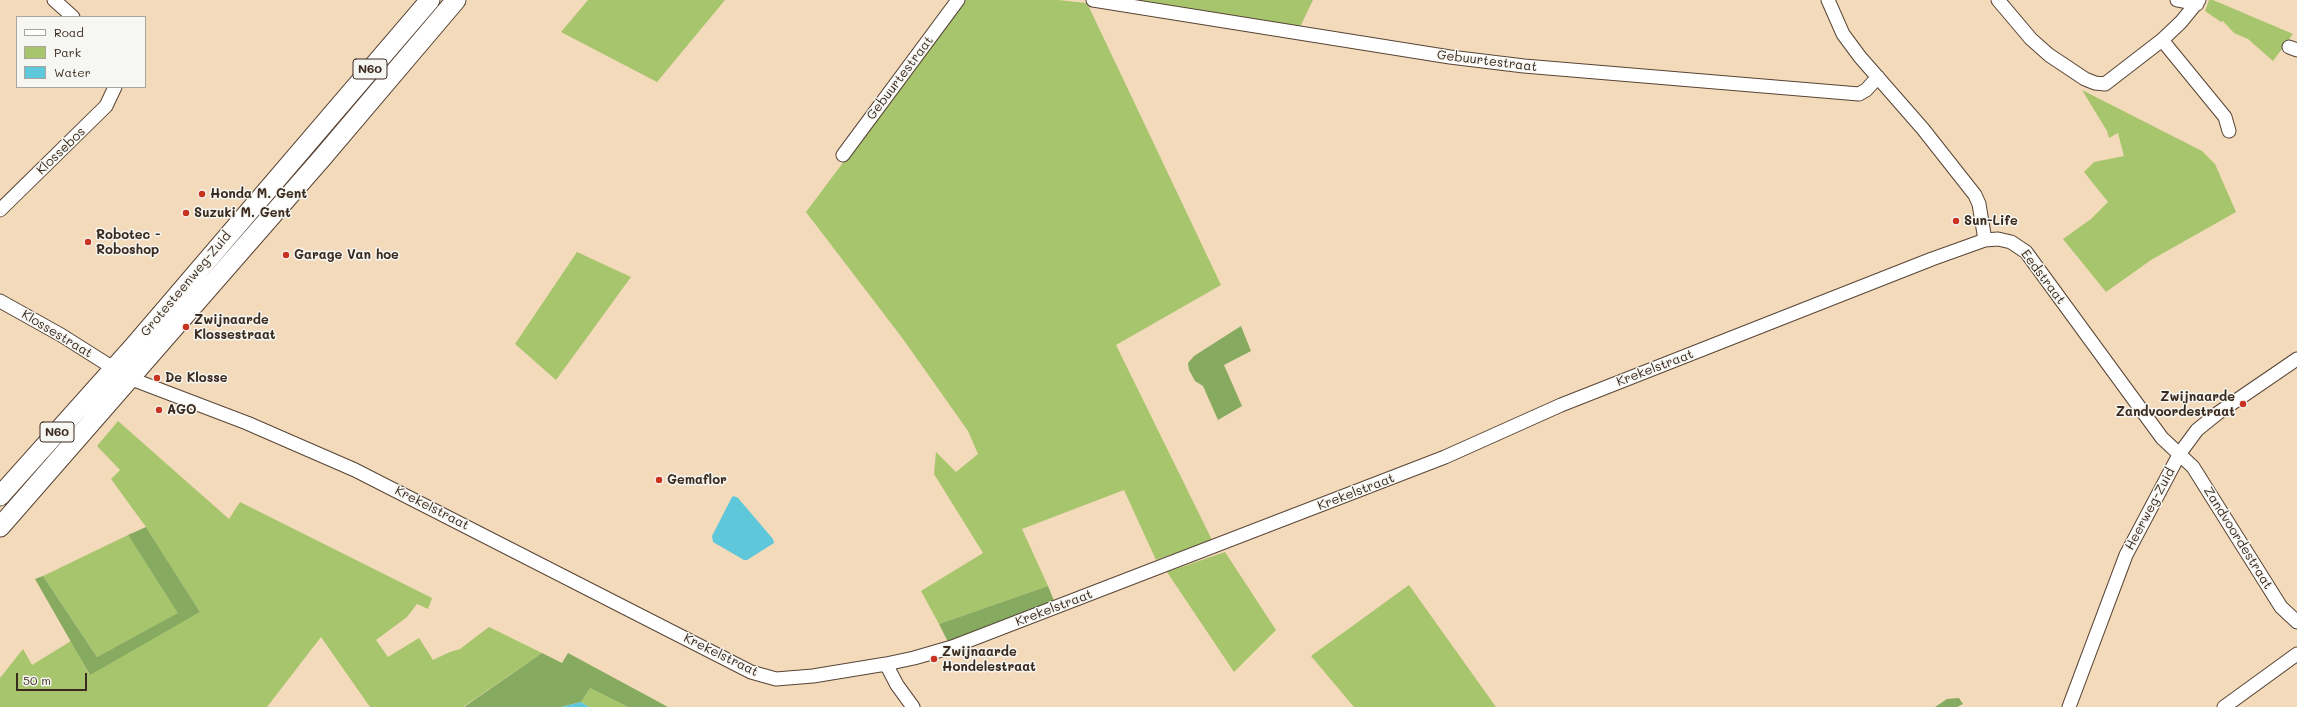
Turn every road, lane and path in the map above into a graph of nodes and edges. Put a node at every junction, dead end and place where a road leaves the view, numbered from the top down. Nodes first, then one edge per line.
1 (54, 0) edge
2 (430, 0) edge
3 (456, 0) edge
4 (958, 0) edge
5 (1093, 0) edge
6 (1829, 0) edge
7 (1998, 0) edge
8 (2177, 0) edge
9 (2198, 2) edge
10 (72, 16) edge
11 (2162, 40) junction
12 (1878, 77) junction
13 (115, 88) edge
14 (2229, 131) dead end
15 (843, 155) dead end
16 (0, 210) edge
17 (1985, 240) junction
18 (0, 301) edge
19 (2297, 359) edge
20 (122, 373) junction
21 (2180, 453) junction
22 (0, 496) edge
23 (0, 527) edge
24 (2297, 622) edge
25 (2297, 654) edge
26 (886, 664) junction
27 (913, 707) edge
28 (2069, 707) edge
29 (2224, 707) edge

1 - 10 street
2 - 20 highway, Grotesteenweg-Zuid / N60
3 - 20 highway, Grotesteenweg-Zuid / N60
4 - 15 street, Gebuurtestraat
5 - 12 street, Gebuurtestraat
6 - 12 street
7 - 11 street
8 - 9 street
9 - 11 street
11 - 14 street
12 - 17 street
13 - 16 street, Klossebos
17 - 21 street, Eedstraat
17 - 26 street, Krekelstraat
18 - 20 street, Klossestraat
19 - 21 street, Heerweg-Zuid
20 - 22 highway, N60
20 - 23 highway, N60
20 - 26 street, Krekelstraat
21 - 24 street, Zandvoordestraat
21 - 28 street, Heerweg-Zuid
25 - 29 street
26 - 27 street

